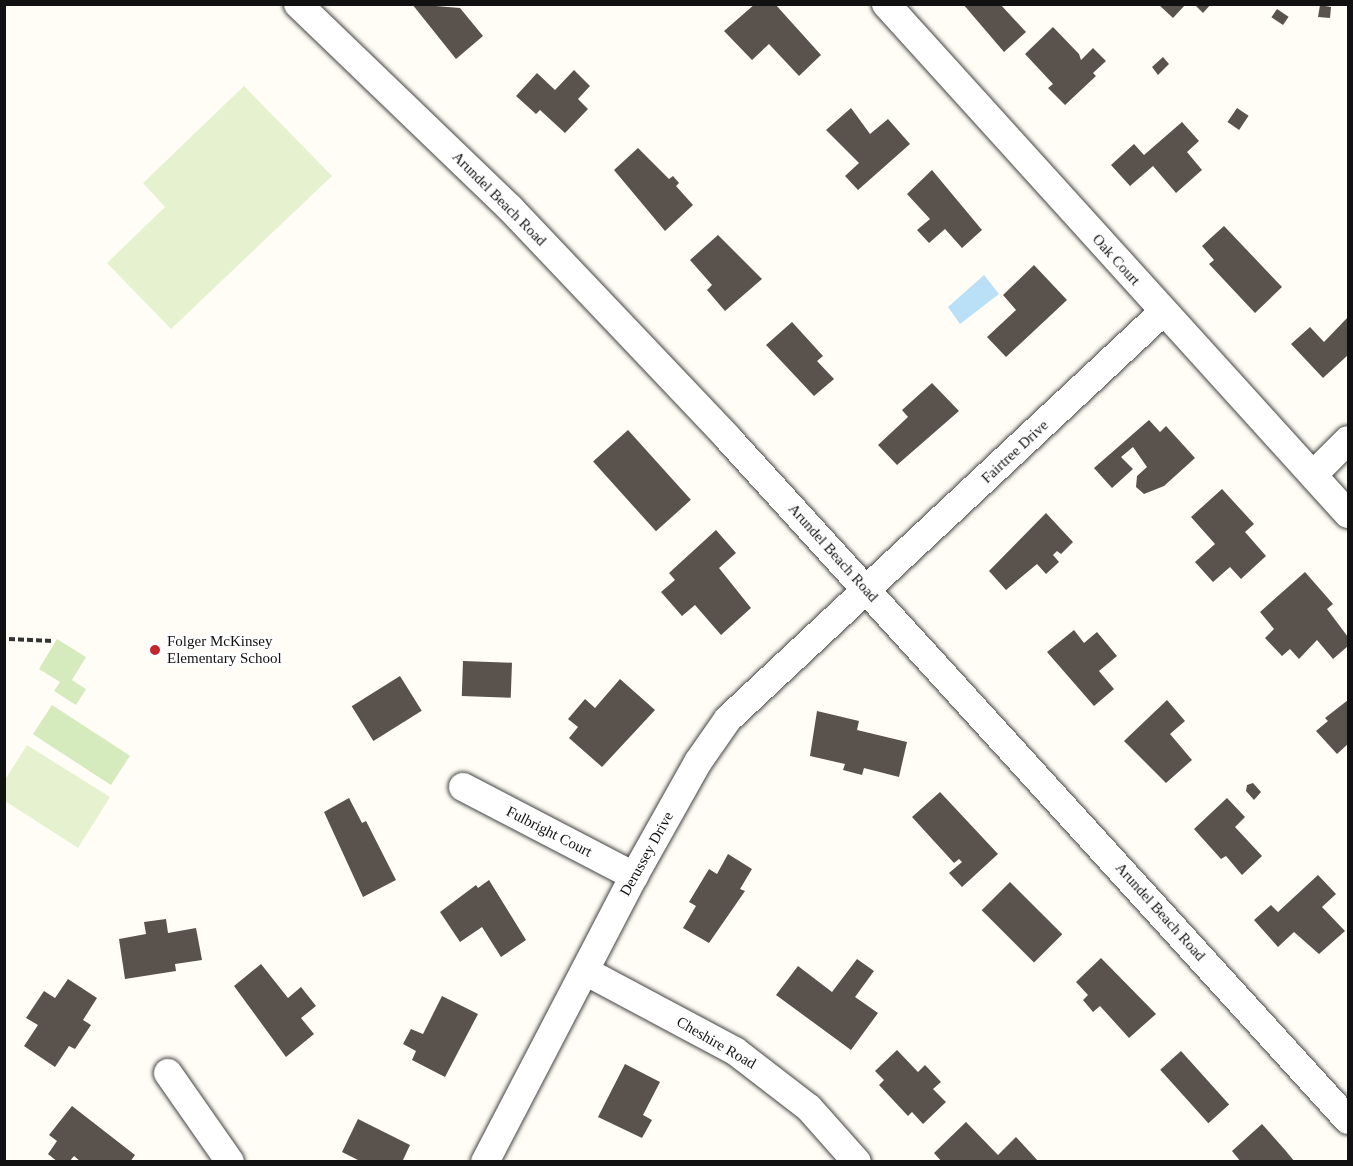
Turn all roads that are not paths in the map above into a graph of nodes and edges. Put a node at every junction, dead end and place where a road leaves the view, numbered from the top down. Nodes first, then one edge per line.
1 (298, 4) edge
2 (886, 4) edge
3 (1163, 312) junction
4 (1348, 440) edge
5 (1313, 475) junction
6 (1348, 514) edge
7 (868, 591) junction
8 (463, 788) dead end
9 (634, 876) junction
10 (585, 971) junction
11 (168, 1073) dead end
12 (1348, 1120) edge
13 (230, 1161) edge
14 (485, 1161) edge
15 (857, 1161) edge

1 - 7 street, Arundel Beach Road
2 - 3 street, Oak Court
3 - 5 street, Oak Court
3 - 7 street, Fairtree Drive
4 - 5 street
5 - 6 street, Oak Court
7 - 9 street, Derussey Drive
7 - 12 street, Arundel Beach Road
8 - 9 street, Fulbright Court
9 - 10 street, Derussey Drive
10 - 14 street, Derussey Drive
10 - 15 street, Cheshire Road
11 - 13 street

